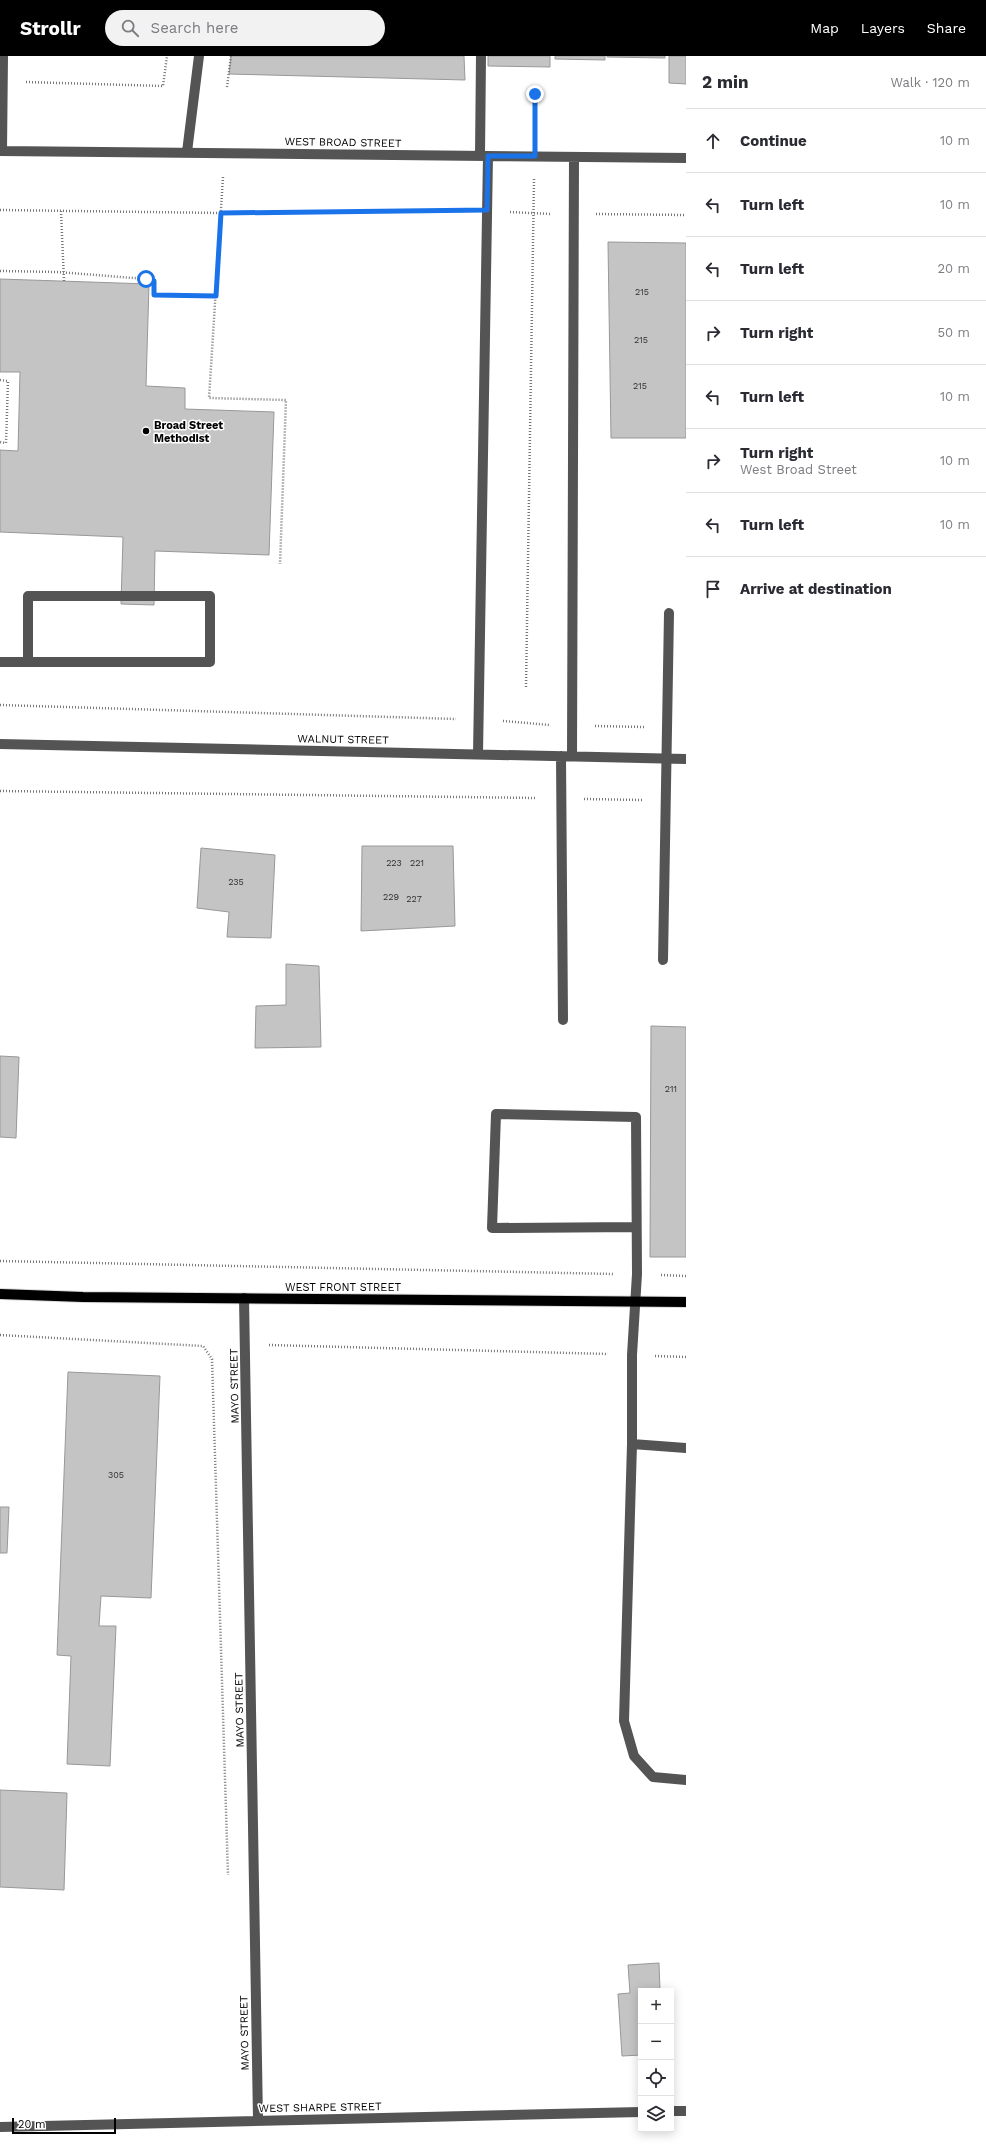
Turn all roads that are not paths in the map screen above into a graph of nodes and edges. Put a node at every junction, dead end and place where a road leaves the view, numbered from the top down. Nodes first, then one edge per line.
1 (3, 56) edge
2 (199, 56) edge
3 (481, 56) edge
4 (1, 151) edge
5 (187, 152) junction
6 (484, 156) junction
7 (574, 157) junction
8 (686, 158) edge
9 (669, 613) dead end
10 (0, 662) edge
11 (28, 662) junction
12 (0, 744) edge
13 (478, 754) junction
14 (561, 756) junction
15 (572, 756) junction
16 (668, 758) junction
17 (686, 759) edge
18 (663, 960) dead end
19 (563, 1020) dead end
20 (636, 1227) junction
21 (0, 1294) edge
22 (244, 1298) junction
23 (635, 1302) junction
24 (686, 1302) edge
25 (632, 1444) junction
26 (686, 1448) edge
27 (686, 1780) edge
28 (674, 2111) edge
29 (686, 2111) edge
30 (638, 2112) edge
31 (258, 2120) junction
32 (0, 2127) edge

1 - 4 street
2 - 5 street
3 - 6 street
4 - 5 street, WEST BROAD STREET
5 - 6 street, WEST BROAD STREET
6 - 7 street, WEST BROAD STREET
6 - 13 street
7 - 8 street, WEST BROAD STREET
7 - 15 street
9 - 16 street
10 - 11 street
11 - 11 street
12 - 13 street, WALNUT STREET
13 - 14 street, WALNUT STREET
14 - 15 street, WALNUT STREET
14 - 19 street
15 - 16 street, WALNUT STREET
16 - 17 street, WALNUT STREET
16 - 18 street
20 - 20 street
20 - 23 street
21 - 22 main road, WEST FRONT STREET
22 - 23 main road, WEST FRONT STREET
22 - 31 street, MAYO STREET
23 - 24 main road, WEST FRONT STREET
23 - 25 street
25 - 26 street
25 - 27 street
28 - 29 street
30 - 31 street, WEST SHARPE STREET
31 - 32 street, WEST SHARPE STREET

